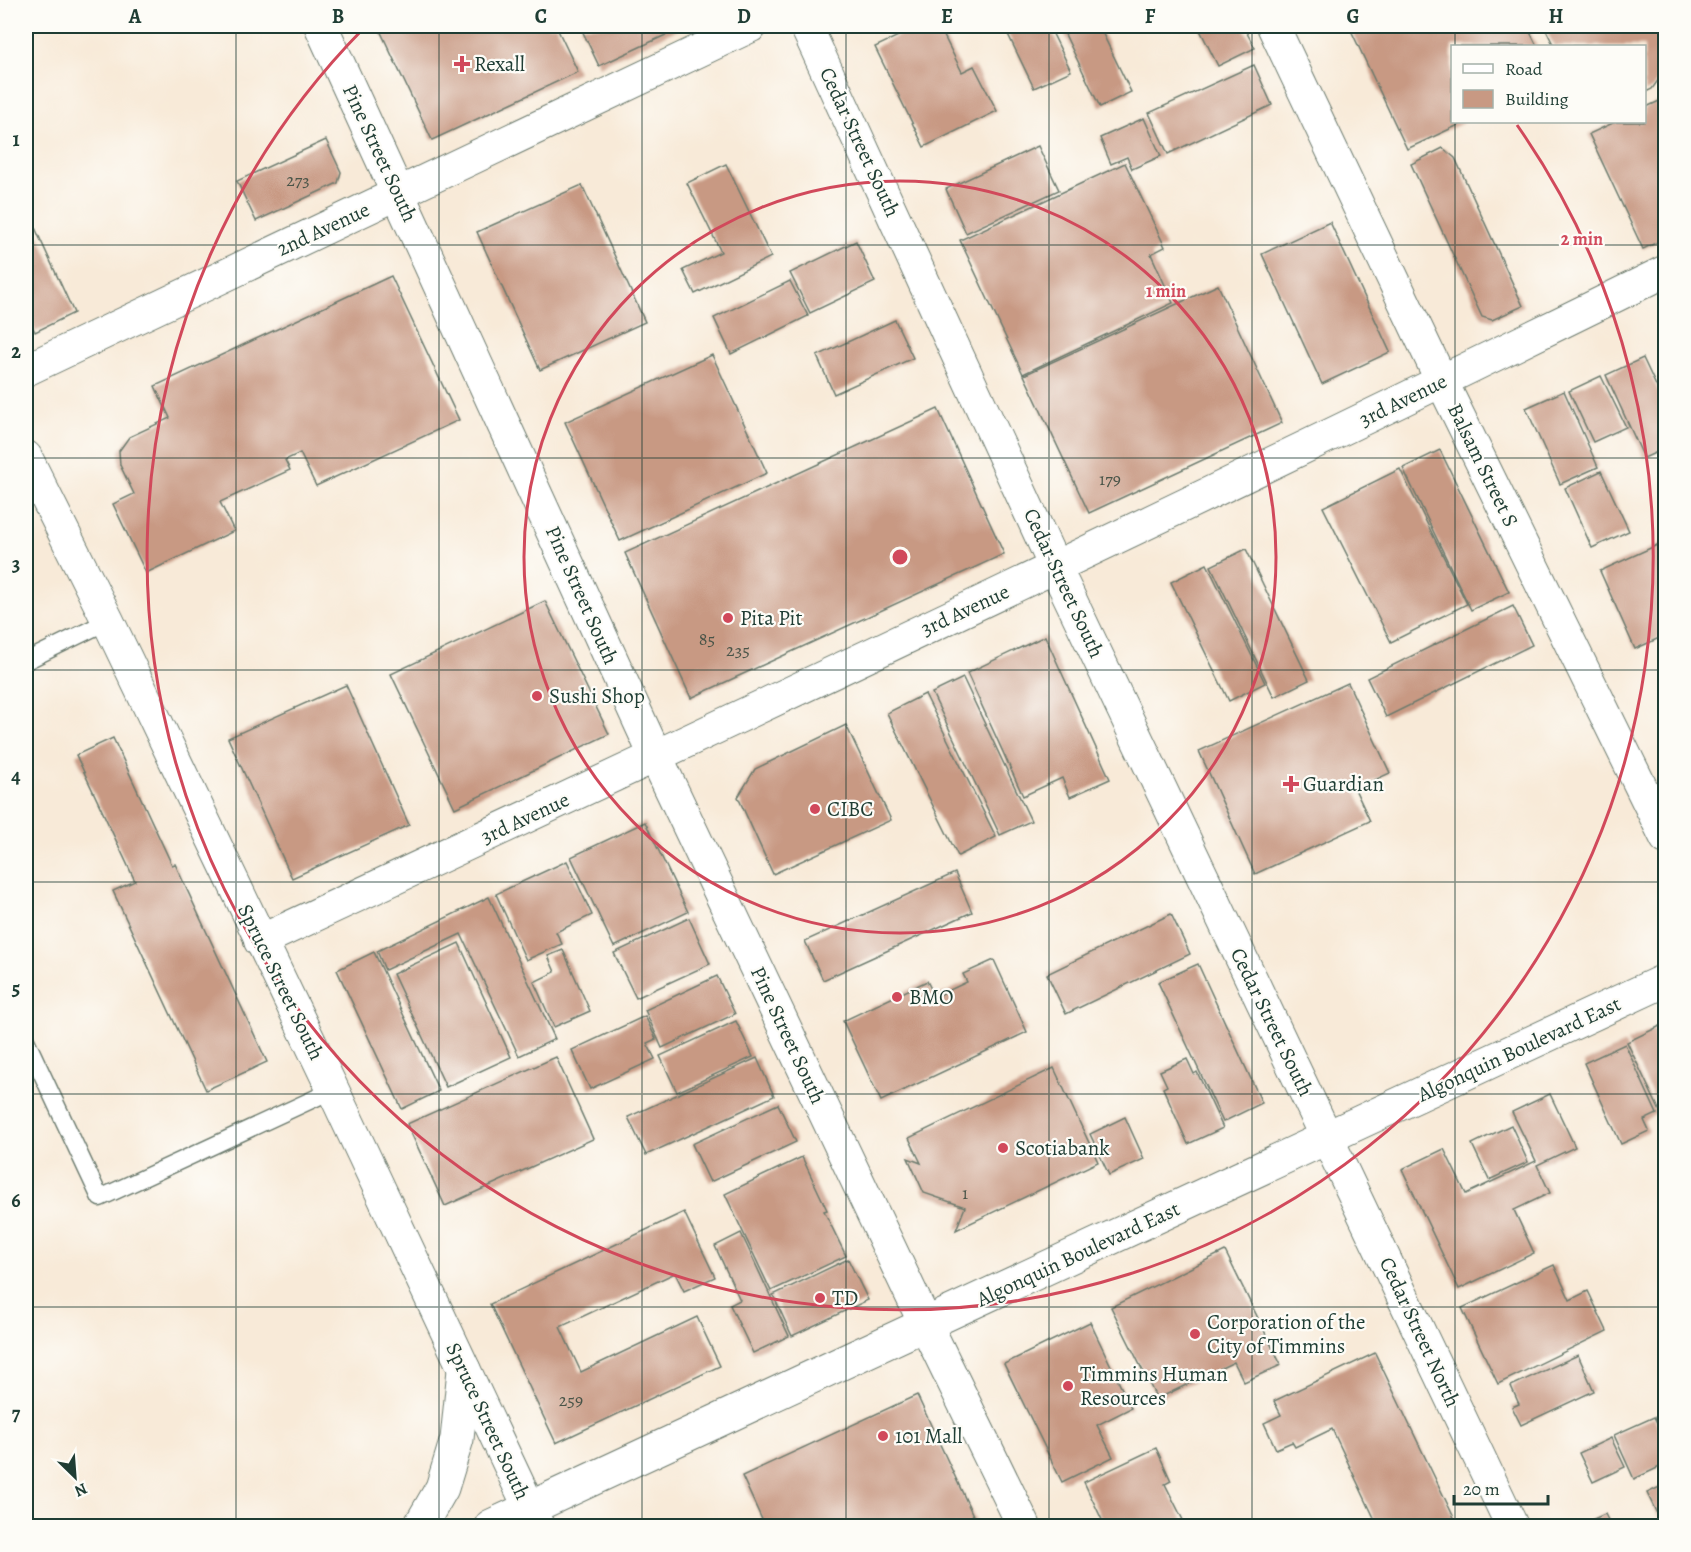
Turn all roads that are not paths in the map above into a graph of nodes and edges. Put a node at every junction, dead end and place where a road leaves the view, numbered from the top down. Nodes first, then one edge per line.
1 (321, 26) edge
2 (751, 26) edge
3 (806, 26) edge
4 (1273, 26) edge
5 (399, 193) junction
6 (1665, 272) edge
7 (26, 370) edge
8 (1442, 382) junction
9 (26, 457) edge
10 (1055, 567) junction
11 (108, 621) junction
12 (26, 661) edge
13 (656, 757) junction
14 (1665, 838) edge
15 (260, 941) junction
16 (1665, 980) edge
17 (26, 1041) edge
18 (333, 1090) junction
19 (1328, 1138) junction
20 (926, 1325) junction
21 (465, 1370) junction
22 (534, 1518) edge
23 (420, 1527) edge
24 (491, 1527) edge
25 (1024, 1527) edge
26 (1512, 1527) edge

1 - 5 street, Pine Street South
2 - 5 street, 2nd Avenue
3 - 10 street, Cedar Street South
4 - 8 street, Balsam Street S
5 - 7 street, 2nd Avenue
5 - 13 street, Pine Street South
6 - 8 street, 3rd Avenue
8 - 10 street, 3rd Avenue
8 - 14 street, Balsam Street S
9 - 11 street, Spruce Street South
10 - 13 street, 3rd Avenue
10 - 19 street, Cedar Street South
11 - 12 lane
11 - 15 street, Spruce Street South
13 - 15 street, 3rd Avenue
13 - 20 street, Pine Street South
15 - 18 street, Spruce Street South
16 - 19 street, Algonquin Boulevard East
17 - 18 lane
18 - 21 street, Spruce Street South
19 - 20 street, Algonquin Boulevard East
19 - 26 street, Cedar Street North
20 - 22 street, Algonquin Boulevard East
20 - 25 street, Pine Street South
21 - 22 street, Spruce Street South
21 - 23 street
22 - 24 street, Algonquin Boulevard East

